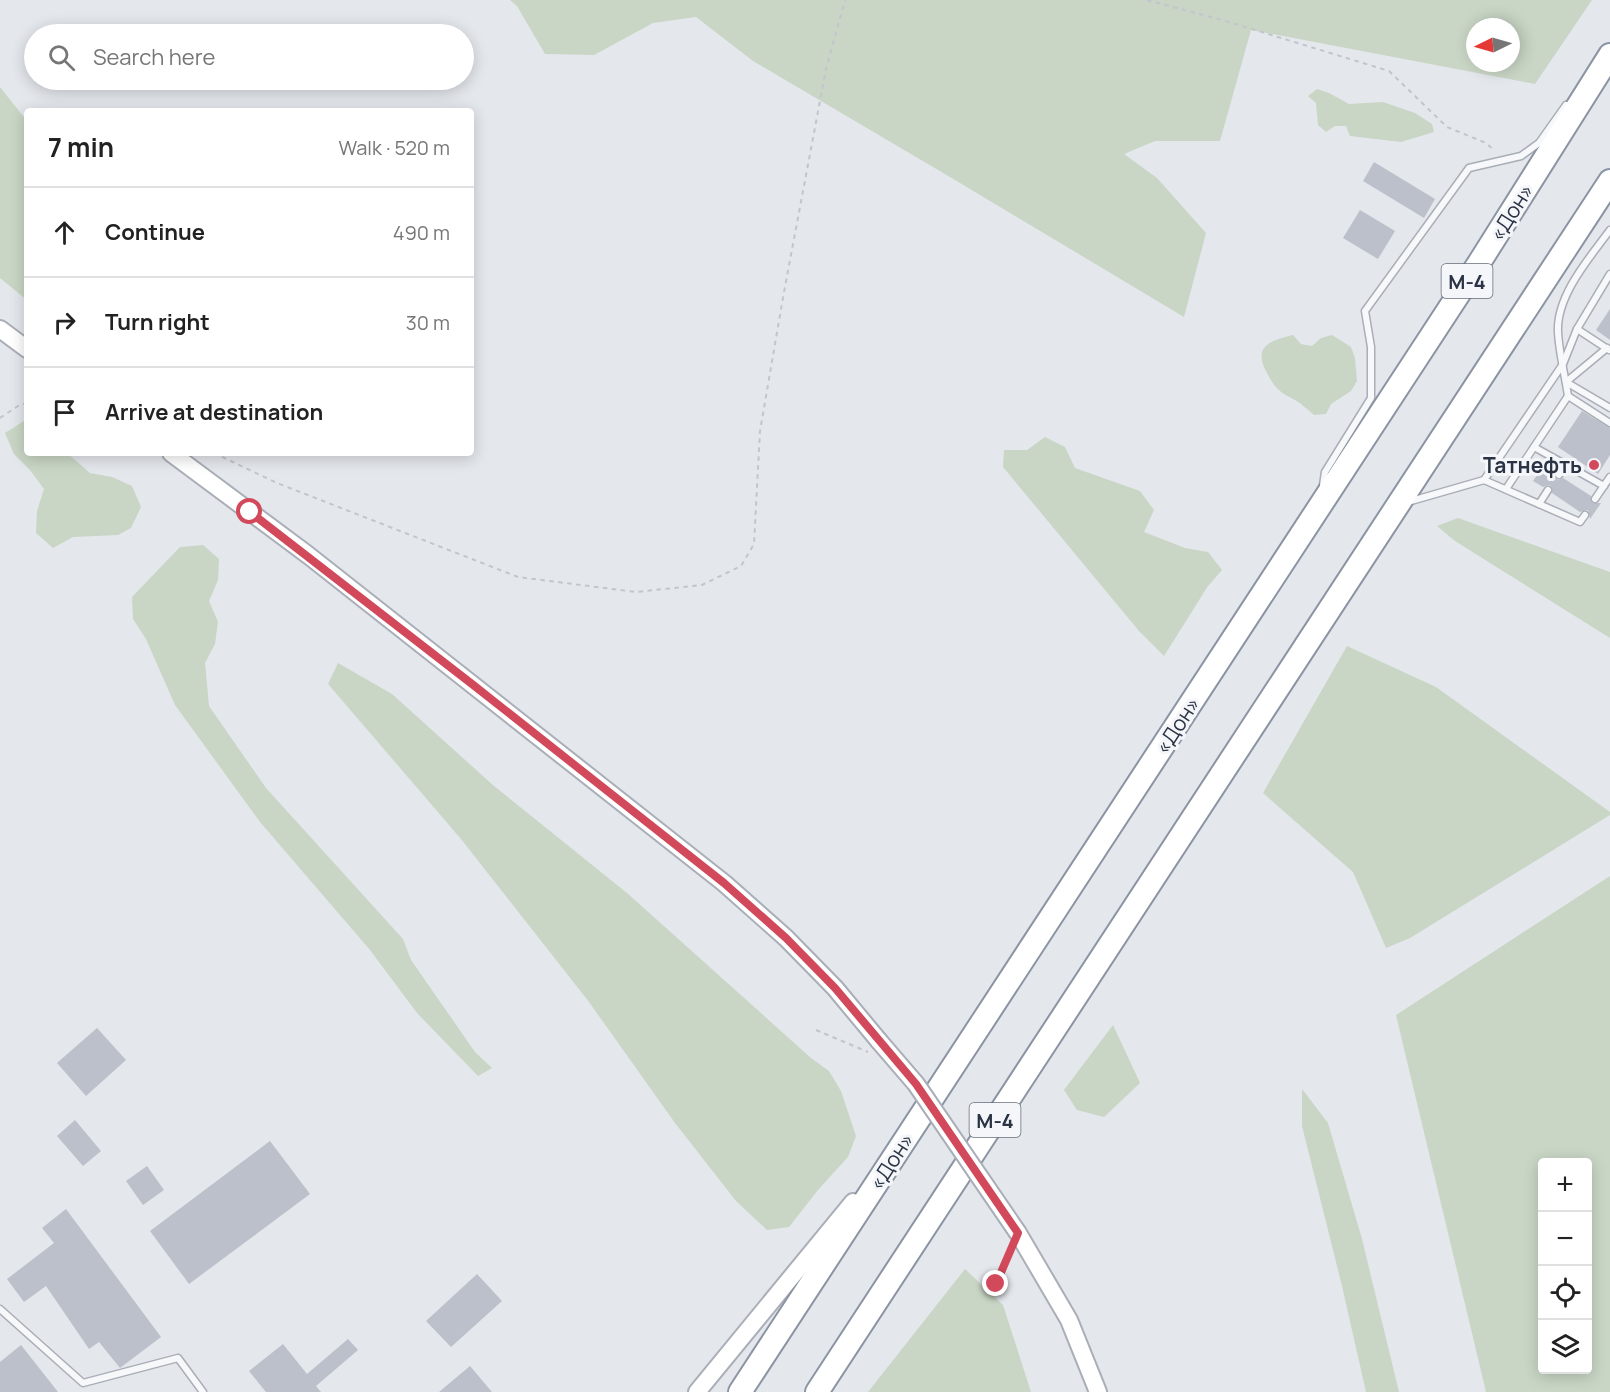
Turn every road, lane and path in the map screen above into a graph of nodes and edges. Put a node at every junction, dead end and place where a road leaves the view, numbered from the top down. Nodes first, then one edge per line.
1 (845, 0) edge
2 (1147, 0) edge
3 (1610, 55) edge
4 (1586, 79) dead end
5 (1572, 96) dead end
6 (1505, 160) junction
7 (1610, 180) edge
8 (1610, 230) edge
9 (1610, 274) edge
10 (1577, 328) junction
11 (0, 329) edge
12 (24, 347) edge
13 (1608, 350) edge
14 (1563, 364) junction
15 (1566, 382) junction
16 (1568, 396) junction
17 (24, 405) edge
18 (1610, 408) edge
19 (0, 418) edge
20 (1610, 423) edge
21 (1534, 447) junction
22 (175, 456) edge
23 (220, 456) edge
24 (1566, 465) junction
25 (1559, 475) dead end
26 (1610, 477) edge
27 (1484, 480) junction
28 (1604, 486) junction
29 (1506, 489) junction
30 (1548, 490) dead end
31 (1595, 499) dead end
32 (1321, 504) junction
33 (1539, 504) junction
34 (1406, 509) dead end
35 (1585, 515) dead end
36 (1348, 596) dead end
37 (1328, 610) junction
38 (816, 1030) dead end
39 (879, 1041) junction
40 (906, 1139) junction
41 (1018, 1233) junction
42 (996, 1284) dead end
43 (0, 1309) edge
44 (203, 1392) edge
45 (697, 1392) edge
46 (740, 1392) edge
47 (817, 1392) edge
48 (1098, 1392) edge

1 - 23 path
2 - 6 path
3 - 4 lane
3 - 32 highway, «Дон» / М-4
5 - 6 lane
6 - 32 lane
7 - 37 highway, М-4
8 - 14 lane
9 - 10 lane
10 - 13 lane
10 - 14 lane
11 - 12 street
13 - 15 lane
14 - 15 lane
14 - 27 lane
15 - 16 lane
15 - 18 lane
16 - 20 lane
16 - 21 lane
17 - 19 path
21 - 24 lane
21 - 29 lane
22 - 39 street
24 - 25 lane
24 - 28 lane
26 - 28 lane
27 - 29 lane
27 - 34 lane
28 - 31 lane
29 - 33 lane
30 - 33 lane
32 - 40 highway, «Дон» / М-4
33 - 35 lane
36 - 37 lane
37 - 47 highway, М-4
38 - 39 path
39 - 41 street, bridge
40 - 45 street
40 - 46 highway, «Дон» / М-4
41 - 42 path
41 - 48 street
43 - 44 lane

